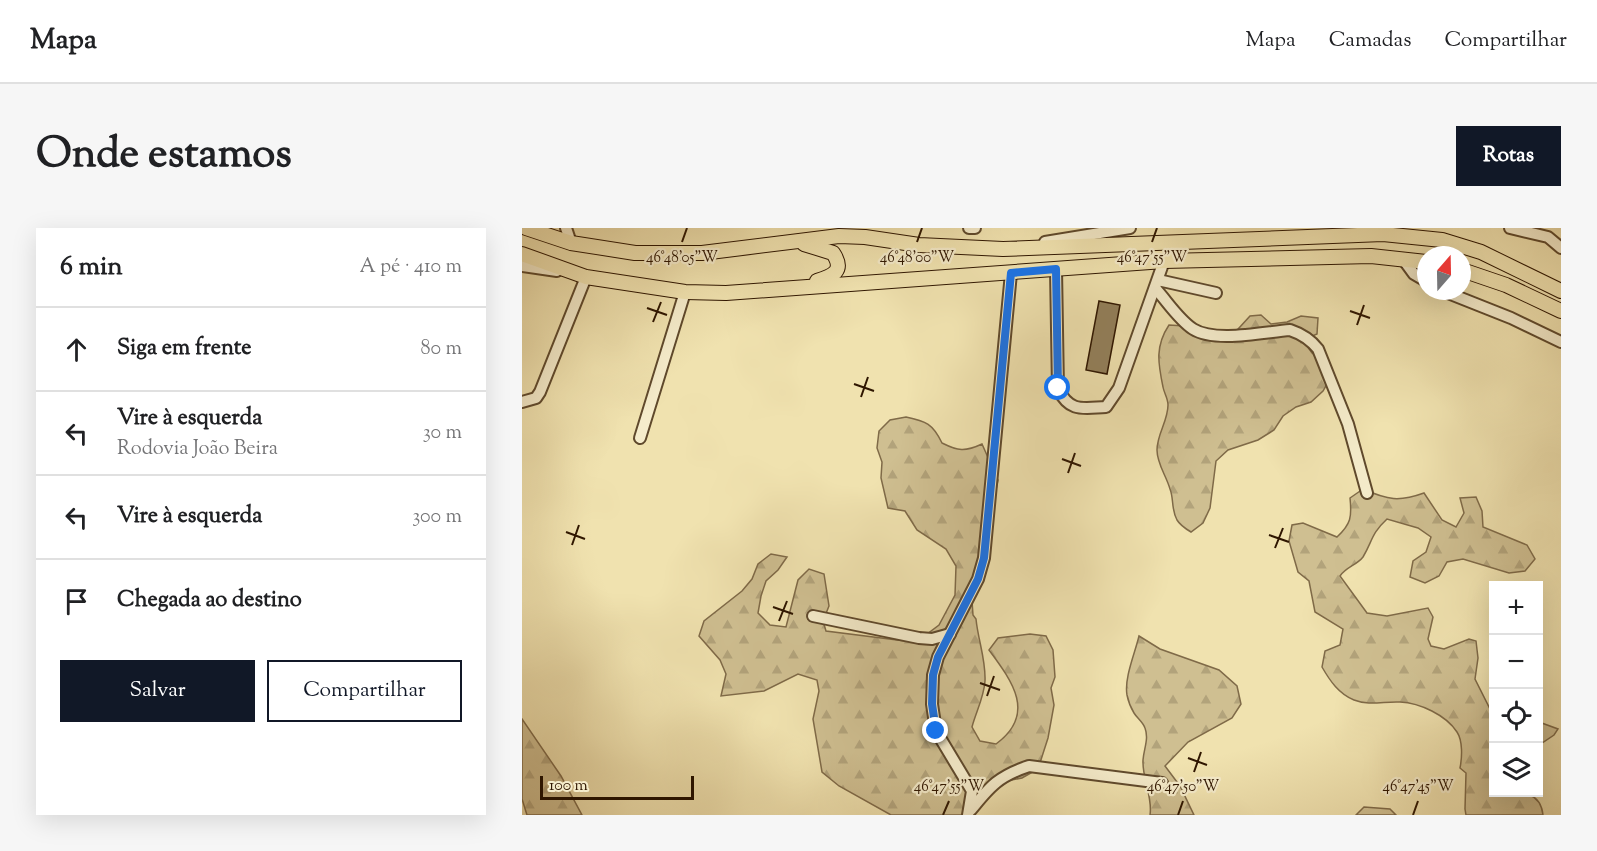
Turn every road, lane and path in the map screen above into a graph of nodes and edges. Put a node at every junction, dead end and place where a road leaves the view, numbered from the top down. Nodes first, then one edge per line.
1 (526, 228) edge
2 (566, 228) edge
3 (969, 228) edge
4 (975, 228) edge
5 (1130, 228) edge
6 (1358, 228) edge
7 (1510, 228) edge
8 (1526, 230) edge
9 (1383, 234) junction
10 (792, 242) junction
11 (571, 243) junction
12 (1561, 248) edge
13 (1003, 249) junction
14 (522, 254) edge
15 (1403, 258) junction
16 (1417, 260) edge
17 (1164, 261) junction
18 (522, 266) edge
19 (1056, 269) junction
20 (1011, 273) junction
21 (1471, 273) edge
22 (580, 276) junction
23 (1417, 276) edge
24 (1156, 284) junction
25 (801, 287) junction
26 (685, 291) junction
27 (1561, 291) edge
28 (1216, 293) dead end
29 (1466, 300) edge
30 (1561, 311) edge
31 (1561, 342) edge
32 (522, 402) edge
33 (640, 438) dead end
34 (1367, 493) dead end
35 (813, 616) dead end
36 (950, 634) junction
37 (1162, 783) dead end
38 (970, 813) edge

1 - 11 main road
2 - 11 street
3 - 4 street
5 - 13 street
6 - 9 main road
7 - 8 street
8 - 12 street
9 - 13 main road
9 - 27 main road
10 - 11 main road
10 - 13 main road
10 - 25 main road
14 - 22 main road
15 - 16 main road
15 - 17 main road
15 - 23 street
17 - 19 main road
17 - 24 street
18 - 22 street
19 - 20 main road
19 - 24 street
20 - 25 main road
20 - 36 street
21 - 30 main road
22 - 26 main road
22 - 32 street
24 - 28 street
24 - 34 street
25 - 26 main road
26 - 33 street
29 - 31 street
35 - 36 street
36 - 38 street
37 - 38 street

